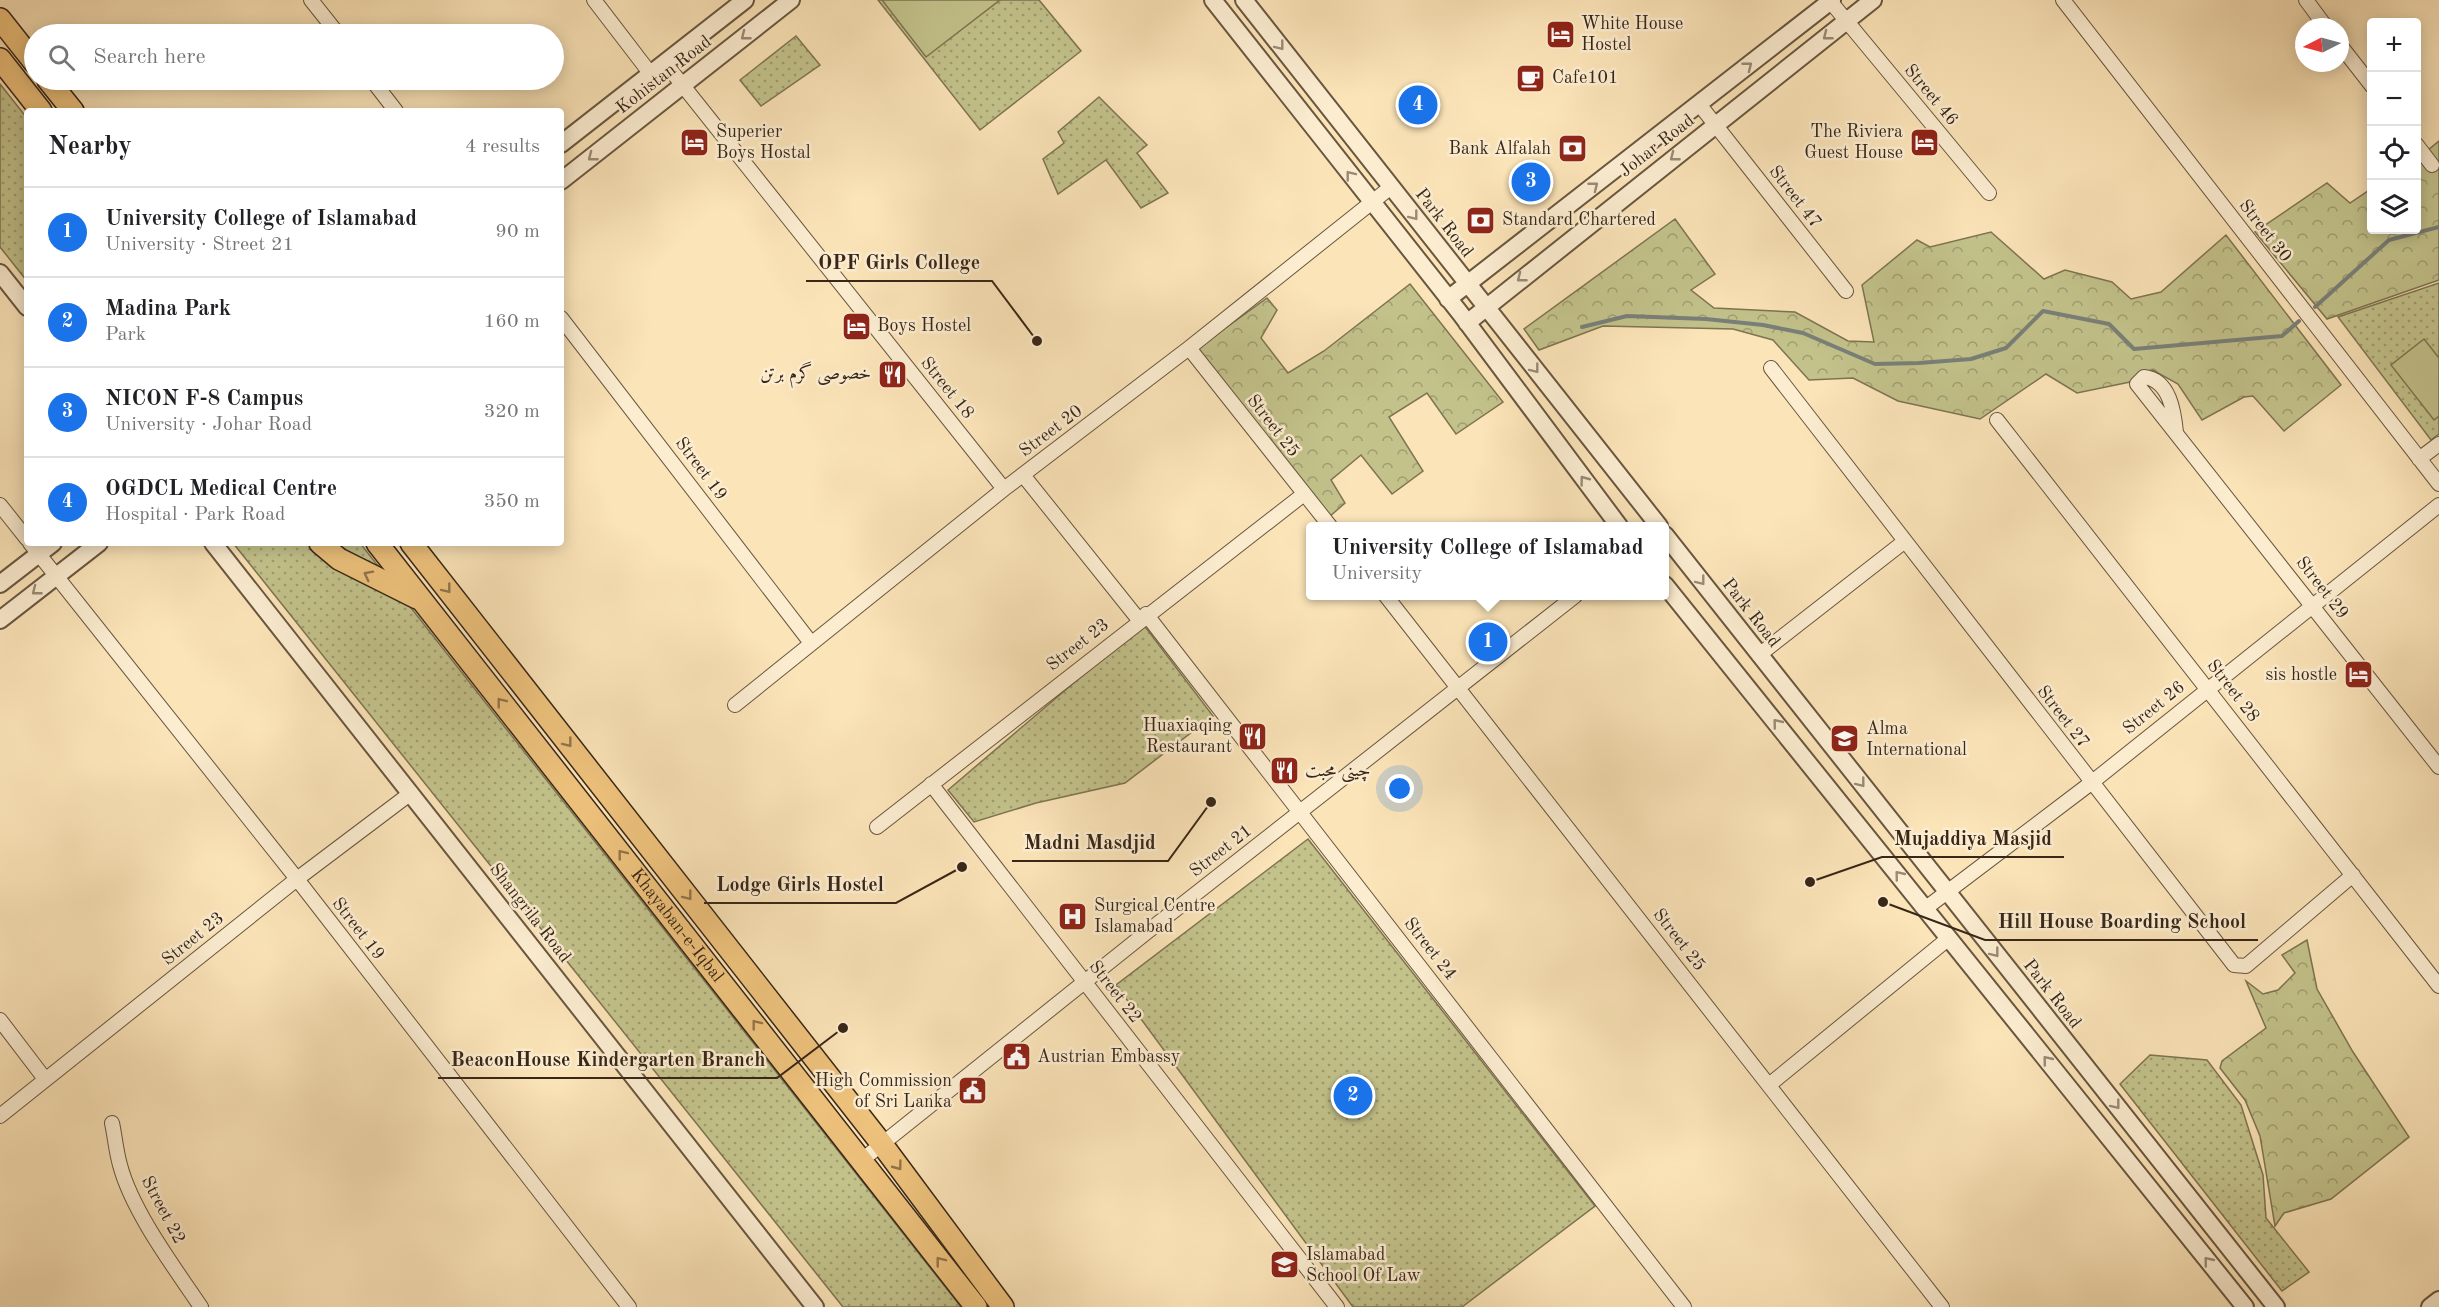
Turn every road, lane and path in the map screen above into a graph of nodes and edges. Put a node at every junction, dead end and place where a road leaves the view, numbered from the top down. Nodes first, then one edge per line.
1 (311, 0) edge
2 (594, 0) edge
3 (745, 0) edge
4 (791, 0) edge
5 (1213, 0) edge
6 (1244, 0) edge
7 (1873, 0) edge
8 (2063, 0) edge
9 (2306, 0) edge
10 (1831, 1) edge
11 (2319, 18) edge
12 (0, 19) edge
13 (1846, 21) junction
14 (330, 24) edge
15 (24, 49) edge
16 (2349, 57) edge
17 (0, 59) edge
18 (665, 63) junction
19 (650, 73) junction
20 (2367, 80) edge
21 (683, 85) junction
22 (24, 89) edge
23 (24, 90) edge
24 (56, 90) edge
25 (380, 90) edge
26 (1699, 104) junction
27 (39, 108) edge
28 (71, 108) edge
29 (394, 108) edge
30 (1715, 124) junction
31 (564, 142) edge
32 (2421, 151) edge
33 (2432, 165) dead end
34 (564, 179) edge
35 (1391, 187) junction
36 (1989, 193) dead end
37 (1371, 202) junction
38 (0, 273) edge
39 (1468, 285) junction
40 (1846, 291) dead end
41 (1448, 299) junction
42 (24, 303) edge
43 (1485, 306) junction
44 (564, 322) edge
45 (1467, 323) junction
46 (1189, 348) junction
47 (1771, 368) dead end
48 (1997, 420) dead end
49 (2176, 432) dead end
50 (2439, 444) edge
51 (2420, 459) junction
52 (1023, 475) junction
53 (2439, 484) edge
54 (1004, 489) junction
55 (1304, 494) junction
56 (0, 505) edge
57 (2439, 505) edge
58 (1327, 522) edge
59 (1616, 522) edge
60 (1656, 522) edge
61 (24, 535) edge
62 (1669, 539) edge
63 (1905, 542) junction
64 (95, 546) edge
65 (215, 546) edge
66 (324, 546) edge
67 (379, 546) edge
68 (413, 546) edge
69 (34, 548) edge
70 (56, 575) junction
71 (0, 584) edge
72 (1669, 590) edge
73 (420, 600) junction
74 (1389, 600) edge
75 (1570, 600) edge
76 (2312, 604) junction
77 (1143, 617) junction
78 (0, 620) edge
79 (811, 643) junction
80 (1759, 655) junction
81 (1459, 687) junction
82 (2208, 688) junction
83 (735, 705) dead end
84 (2439, 767) edge
85 (2091, 783) junction
86 (931, 784) junction
87 (411, 793) junction
88 (1301, 810) junction
89 (877, 827) dead end
90 (2353, 875) junction
91 (297, 879) junction
92 (1946, 892) junction
93 (1926, 909) junction
94 (1949, 938) junction
95 (1084, 982) junction
96 (2439, 986) edge
97 (0, 1020) edge
98 (45, 1079) junction
99 (1769, 1085) junction
100 (0, 1116) edge
101 (112, 1123) dead end
102 (881, 1143) junction
103 (862, 1160) junction
104 (2439, 1300) edge
105 (201, 1307) edge
106 (629, 1307) edge
107 (815, 1307) edge
108 (976, 1307) edge
109 (1003, 1307) edge
110 (1337, 1307) edge
111 (1684, 1307) edge
112 (1942, 1307) edge
113 (2245, 1307) edge
114 (2276, 1307) edge
115 (2430, 1307) edge

1 - 14 street
2 - 19 street
3 - 18 street, Kohistan Road
4 -> 21 street, Kohistan Road
37 -> 5 street
6 -> 35 street, Park Road
7 - 13 street, Johar Road
8 - 51 street, Street 30
9 - 11 street
10 - 13 street, Street 46
26 -> 10 street, Johar Road
12 - 15 main road
13 -> 30 street, Johar Road
13 - 36 street, Street 46
16 - 20 street
17 - 22 main road
18 - 19 street, Kohistan Road
18 - 21 street, Street 18
19 - 31 street, Kohistan Road
21 -> 34 street, Kohistan Road
21 - 54 street, Street 18
23 - 27 main road
24 - 28 main road
25 - 29 street
26 - 30 street, Street 47
39 -> 26 street, Johar Road
30 - 40 street, Street 47
30 -> 43 street, Johar Road
32 - 33 street
35 - 37 street, Street 20
35 -> 39 street, Park Road
37 - 41 street
37 - 46 street, Street 20
38 - 42 street
39 - 41 street, Johar Road
39 - 43 street, Park Road
41 - 45 street
43 - 45 street, Johar Road
43 -> 60 street, Park Road
44 - 79 street, Street 19
59 -> 45 street
46 - 52 street, Street 20
46 - 55 street, Street 25
47 - 63 street, Street 27
48 - 82 street, Street 28
49 - 76 street, Street 29
50 - 51 street
51 - 53 street, Street 30
52 - 54 street, Street 20
52 - 77 street, Street 24
54 - 79 street, Street 20
55 - 58 street, Street 25
55 - 77 street, Street 23
56 - 61 street
57 - 76 street, Street 26
62 -> 80 street, Park Road
63 - 80 street
63 - 85 street, Street 27
64 - 70 street
65 - 87 street, Shangrila Road
73 -> 66 main road
67 - 73 main road, Khayaban-e-Iqbal
68 -> 102 main road, Khayaban-e-Iqbal
69 - 70 street, Street 19
69 - 71 street
70 -> 78 street
70 - 91 street, Street 19
93 -> 72 street
103 -> 73 main road, Khayaban-e-Iqbal
74 - 81 street, Street 25
75 - 81 street, Street 21
76 - 82 street, Street 26
76 - 84 street, Street 29
77 - 86 street, Street 23
77 - 88 street, Street 24
79 - 83 street, Street 20
80 -> 92 street, Park Road
81 - 88 street, Street 21
81 - 99 street, Street 25
82 - 85 street, Street 26
82 - 90 street, Street 28
85 - 90 street, Street 27
85 - 92 street, Street 26
86 - 89 street, Street 23
86 - 95 street, Street 22
87 - 91 street, Street 23
87 - 107 street, Shangrila Road
88 - 95 street, Street 21
88 - 111 street, Street 24
90 - 96 street, Street 28
91 - 98 street, Street 23
91 - 106 street, Street 19
92 - 93 street, Street 26
92 -> 114 street, Park Road
93 - 94 street
94 - 99 street
113 -> 94 street
95 - 102 street, Street 21
95 - 110 street, Street 22
97 - 98 street
98 - 100 street, Street 23
99 - 112 street, Street 25
101 - 105 street, Street 22
102 - 103 street, Street 21
102 -> 109 main road, Khayaban-e-Iqbal
108 -> 103 main road, Khayaban-e-Iqbal
104 - 115 street

